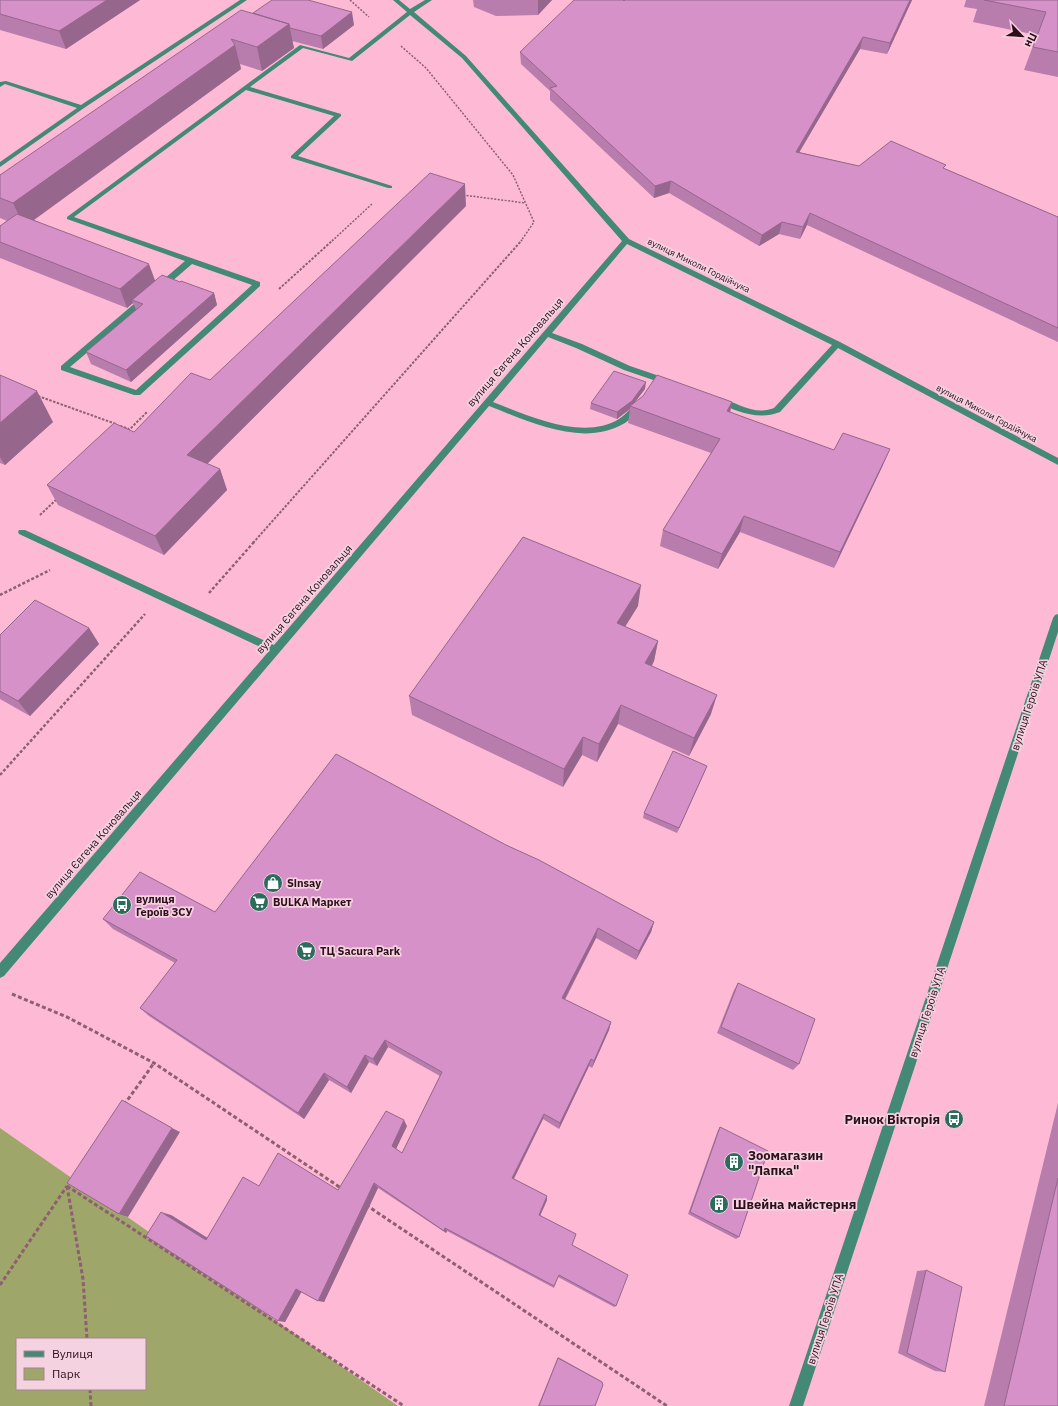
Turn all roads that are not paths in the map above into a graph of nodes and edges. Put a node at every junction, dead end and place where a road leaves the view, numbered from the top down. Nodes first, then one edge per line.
1 (244, 0) edge
2 (396, 0) edge
3 (430, 0) edge
4 (410, 12) junction
5 (295, 44) edge
6 (302, 46) junction
7 (0, 85) edge
8 (245, 88) junction
9 (82, 107) junction
10 (0, 165) edge
11 (390, 187) road end
12 (626, 241) junction
13 (190, 261) junction
14 (546, 334) junction
15 (837, 344) junction
16 (678, 386) edge
17 (645, 396) edge
18 (713, 398) edge
19 (488, 403) junction
20 (1058, 462) edge
21 (22, 532) road end
22 (1058, 618) edge
23 (276, 650) junction
24 (0, 972) edge
25 (796, 1406) edge

1 - 9 street
2 - 4 street, вулиця Миколи Гордійчука
3 - 4 street
4 - 6 street
4 - 12 street, вулиця Миколи Гордійчука
5 - 6 street
6 - 8 street
7 - 9 street
8 - 11 street
8 - 13 street
9 - 10 street
12 - 14 street, вулиця Євгена Коновальця
12 - 15 street, вулиця Миколи Гордійчука
13 - 13 street
14 - 16 street
14 - 19 street, вулиця Євгена Коновальця
15 - 18 street
15 - 20 street, вулиця Миколи Гордійчука
17 - 19 street
19 - 23 street, вулиця Євгена Коновальця
21 - 23 street
22 - 25 street, вулиця Героїв УПА
23 - 24 street, вулиця Євгена Коновальця

